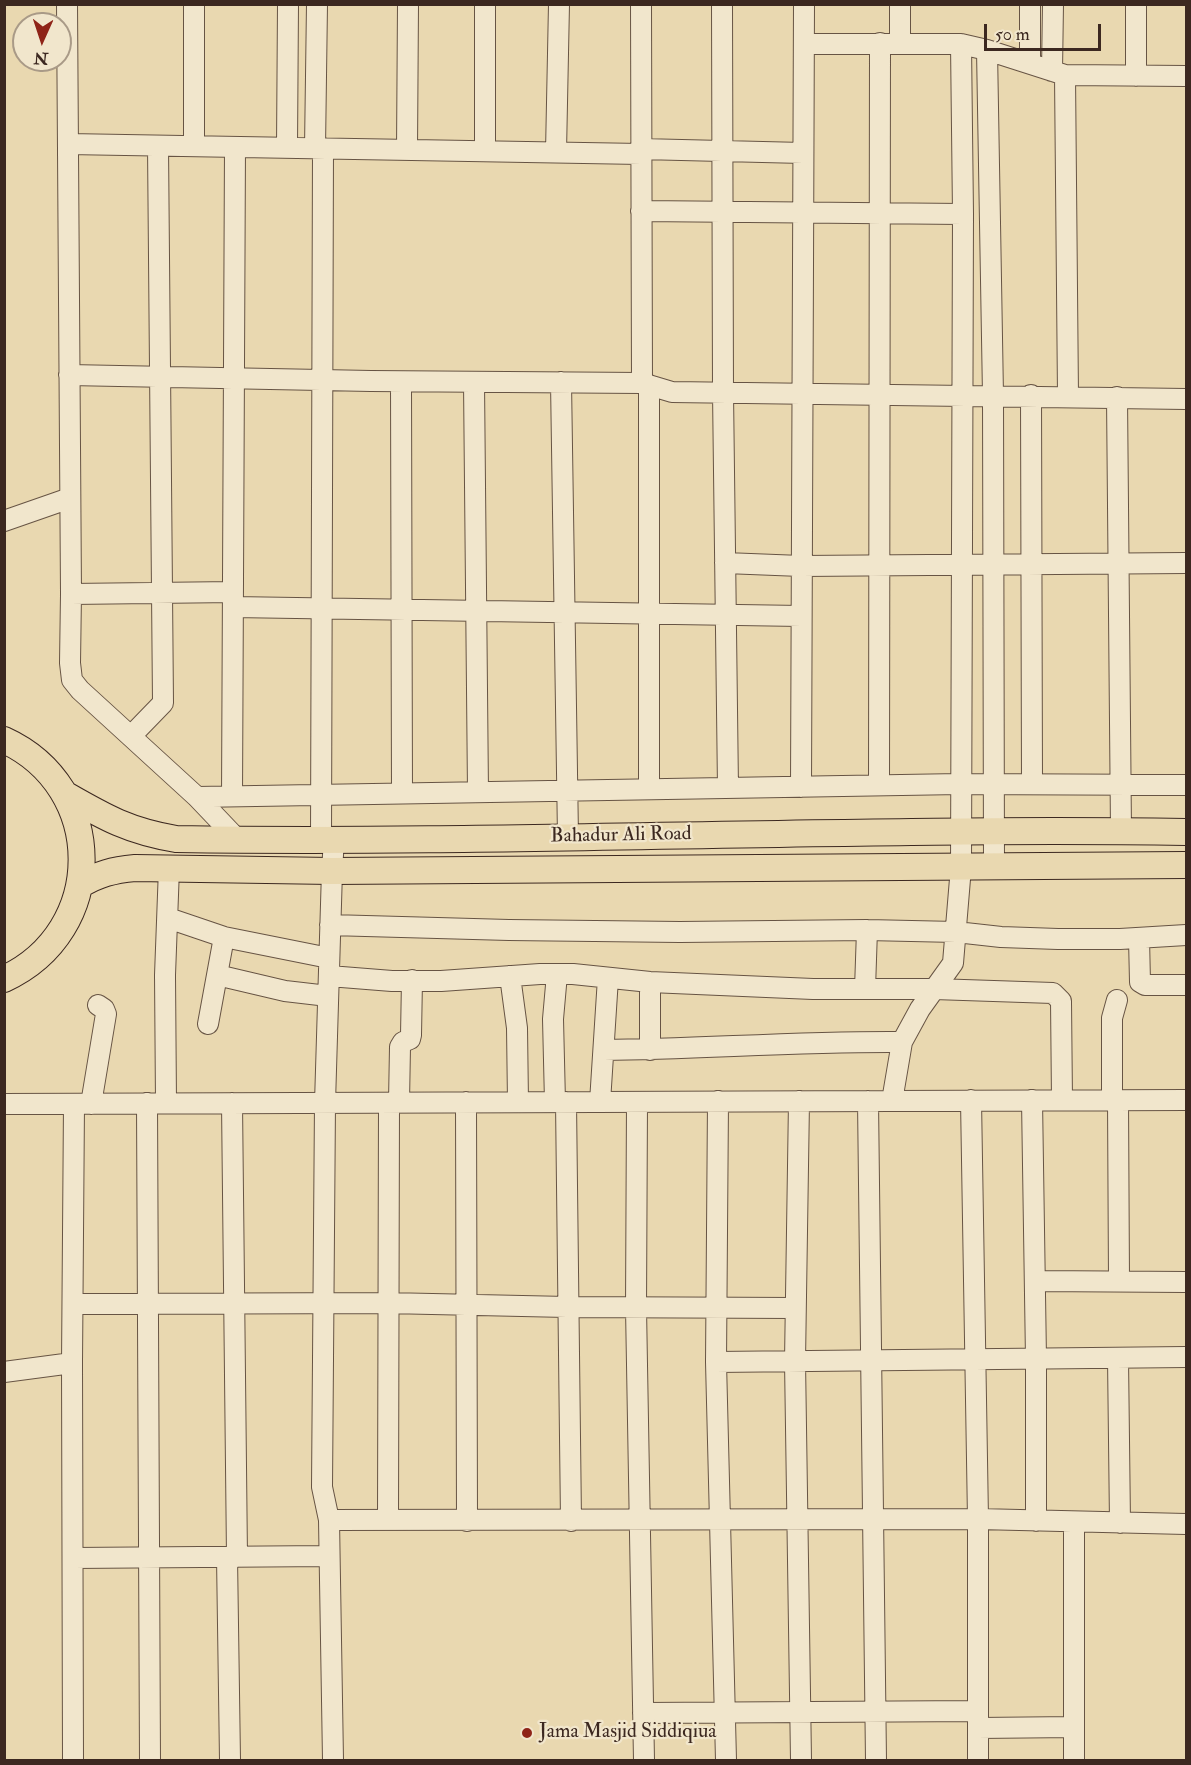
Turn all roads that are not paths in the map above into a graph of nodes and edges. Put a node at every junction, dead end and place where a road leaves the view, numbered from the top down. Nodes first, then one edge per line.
1 (67, 4) edge
2 (194, 4) edge
3 (288, 4) edge
4 (317, 4) edge
5 (408, 4) edge
6 (485, 4) edge
7 (559, 4) edge
8 (641, 4) edge
9 (722, 4) edge
10 (804, 4) edge
11 (900, 4) edge
12 (1030, 4) edge
13 (1053, 4) edge
14 (1136, 4) edge
15 (880, 43) junction
16 (900, 43) junction
17 (805, 44) junction
18 (962, 44) junction
19 (987, 50) junction
20 (1030, 63) junction
21 (1059, 73) junction
22 (1136, 76) junction
23 (1186, 76) edge
24 (68, 144) junction
25 (158, 146) junction
26 (194, 146) junction
27 (235, 147) junction
28 (287, 147) junction
29 (319, 148) junction
30 (407, 150) junction
31 (485, 151) junction
32 (641, 151) junction
33 (722, 151) junction
34 (556, 152) junction
35 (803, 153) junction
36 (641, 211) junction
37 (722, 212) junction
38 (803, 212) junction
39 (880, 213) junction
40 (963, 214) junction
41 (69, 375) junction
42 (159, 377) junction
43 (233, 378) junction
44 (322, 381) junction
45 (401, 382) junction
46 (474, 382) junction
47 (561, 382) junction
48 (645, 384) junction
49 (723, 392) junction
50 (802, 393) junction
51 (880, 394) junction
52 (962, 395) junction
53 (993, 395) junction
54 (1030, 395) junction
55 (1068, 396) junction
56 (1117, 397) junction
57 (1186, 399) edge
58 (70, 498) junction
59 (4, 521) edge
60 (725, 563) junction
61 (1186, 563) edge
62 (1031, 564) junction
63 (1118, 564) junction
64 (962, 565) junction
65 (801, 566) junction
66 (879, 566) junction
67 (994, 566) junction
68 (161, 592) junction
69 (71, 594) junction
70 (233, 599) junction
71 (322, 609) junction
72 (402, 610) junction
73 (476, 611) junction
74 (565, 612) junction
75 (649, 614) junction
76 (725, 615) junction
77 (801, 616) junction
78 (131, 736) junction
79 (4, 740) edge
80 (960, 784) junction
81 (994, 784) junction
82 (1032, 784) junction
83 (879, 785) junction
84 (1119, 785) junction
85 (1186, 785) edge
86 (801, 787) junction
87 (728, 788) junction
88 (649, 789) junction
89 (568, 790) junction
90 (478, 792) junction
91 (402, 793) junction
92 (66, 795) junction
93 (321, 795) junction
94 (232, 796) junction
95 (197, 797) junction
96 (961, 830) junction
97 (994, 830) junction
98 (1121, 831) junction
99 (1186, 831) edge
100 (568, 837) junction
101 (328, 839) junction
102 (238, 840) junction
103 (1186, 865) edge
104 (994, 866) junction
105 (961, 867) junction
106 (169, 868) junction
107 (332, 871) junction
108 (80, 885) junction
109 (168, 918) junction
110 (330, 925) junction
111 (867, 930) junction
112 (956, 932) junction
113 (1186, 935) edge
114 (224, 937) junction
115 (1139, 938) junction
116 (556, 974) junction
117 (217, 975) junction
118 (510, 976) junction
119 (329, 977) junction
120 (4, 978) edge
121 (608, 978) junction
122 (412, 981) junction
123 (651, 982) junction
124 (1186, 985) edge
125 (865, 989) junction
126 (934, 989) junction
127 (1117, 1000) dead end
128 (98, 1005) dead end
129 (208, 1024) dead end
130 (902, 1042) junction
131 (604, 1050) junction
132 (650, 1050) junction
133 (971, 1100) junction
134 (1032, 1100) junction
135 (1062, 1100) junction
136 (1115, 1100) junction
137 (1186, 1100) edge
138 (718, 1101) junction
139 (799, 1101) junction
140 (868, 1101) junction
141 (892, 1101) junction
142 (466, 1102) junction
143 (518, 1102) junction
144 (561, 1102) junction
145 (600, 1102) junction
146 (637, 1102) junction
147 (157, 1103) junction
148 (232, 1103) junction
149 (325, 1103) junction
150 (394, 1103) junction
151 (4, 1104) edge
152 (82, 1104) junction
153 (1035, 1281) junction
154 (1119, 1281) junction
155 (1186, 1282) edge
156 (387, 1303) junction
157 (72, 1304) junction
158 (149, 1304) junction
159 (234, 1304) junction
160 (324, 1304) junction
161 (467, 1304) junction
162 (567, 1307) junction
163 (636, 1308) junction
164 (717, 1308) junction
165 (795, 1308) junction
166 (1186, 1357) edge
167 (1118, 1358) junction
168 (1036, 1359) junction
169 (975, 1360) junction
170 (795, 1361) junction
171 (872, 1361) junction
172 (716, 1362) junction
173 (72, 1363) junction
174 (4, 1372) edge
175 (873, 1519) junction
176 (978, 1519) junction
177 (329, 1520) junction
178 (388, 1520) junction
179 (639, 1520) junction
180 (721, 1520) junction
181 (796, 1520) junction
182 (467, 1521) junction
183 (571, 1521) junction
184 (1036, 1521) junction
185 (1074, 1522) junction
186 (1120, 1523) junction
187 (1186, 1524) edge
188 (329, 1556) junction
189 (232, 1557) junction
190 (73, 1558) junction
191 (150, 1558) junction
192 (875, 1712) junction
193 (643, 1713) junction
194 (800, 1713) junction
195 (725, 1714) junction
196 (978, 1720) junction
197 (1074, 1727) junction
198 (72, 1761) edge
199 (150, 1761) edge
200 (230, 1761) edge
201 (333, 1761) edge
202 (644, 1761) edge
203 (726, 1761) edge
204 (801, 1761) edge
205 (876, 1761) edge
206 (978, 1761) edge
207 (1074, 1761) edge

1 - 24 street
2 - 26 street
3 - 28 street
4 - 29 street
5 - 30 street
6 - 31 street
7 - 34 street
8 - 32 street
9 - 33 street
10 - 17 street
11 - 16 street
12 - 20 street
13 - 21 street
14 - 22 street
15 - 16 street
15 - 17 street
15 - 39 street
16 - 18 street
17 - 35 street
18 - 19 street
18 - 40 street
19 - 20 street
19 - 53 street
20 - 21 street
21 - 22 street
21 - 55 street
22 - 23 street
24 - 25 street
24 - 41 street
25 - 26 street
25 - 42 street
26 - 27 street
27 - 28 street
27 - 43 street
28 - 29 street
29 - 30 street
29 - 44 street
30 - 31 street
31 - 34 street
32 - 33 street
32 - 34 street
32 - 36 street
33 - 35 street
33 - 37 street
35 - 38 street
36 - 37 street
36 - 48 street
37 - 38 street
37 - 49 street
38 - 39 street
38 - 50 street
39 - 40 street
39 - 51 street
40 - 52 street
41 - 42 street
41 - 58 street
42 - 43 street
42 - 68 street
43 - 44 street
43 - 70 street
44 - 45 street
44 - 71 street
45 - 46 street
45 - 72 street
46 - 47 street
46 - 73 street
47 - 48 street
47 - 74 street
48 - 49 street
48 - 75 street
49 - 50 street
49 - 60 street
50 - 51 street
50 - 65 street
51 - 52 street
51 - 66 street
52 - 53 street
52 - 64 street
53 - 54 street
53 - 67 street
54 - 55 street
54 - 62 street
55 - 56 street
56 - 57 street
56 - 63 street
58 - 59 street
58 - 69 street
60 - 65 street
60 - 76 street
61 - 63 street
62 - 63 street
62 - 67 street
62 - 82 street
63 - 84 street
64 - 66 street
64 - 67 street
64 - 80 street
65 - 66 street
65 - 77 street
66 - 83 street
67 - 81 street
68 - 69 street
68 - 70 street
68 - 78 street
69 - 78 street
70 - 71 street
70 - 94 street
71 - 72 street
71 - 93 street
72 - 73 street
72 - 91 street
73 - 74 street
73 - 90 street
74 - 75 street
74 - 89 street
75 - 76 street
75 - 88 street
76 - 77 street
76 - 87 street
77 - 86 street
78 - 95 street
79 - 92 main road
80 - 81 street
80 - 83 street
80 - 96 street
81 - 82 street
81 - 97 street
82 - 84 street
83 - 86 street
84 - 85 street
84 - 98 street
86 - 87 street
87 - 88 street
88 - 89 street
89 - 90 street
89 - 100 street
90 - 91 street
91 - 93 street
92 - 102 main road, Bahadur Ali Road
92 - 108 main road
93 - 94 street
93 - 101 street
94 - 95 street
95 - 102 street
96 - 97 main road, Bahadur Ali Road
96 - 100 main road, Bahadur Ali Road
96 - 105 street
97 - 98 main road, Bahadur Ali Road
97 - 104 street
98 - 99 main road, Bahadur Ali Road
100 - 101 main road, Bahadur Ali Road
101 - 102 main road, Bahadur Ali Road
101 - 107 street
103 - 104 main road, Bahadur Ali Road
104 - 105 main road, Bahadur Ali Road
105 - 107 main road, Bahadur Ali Road
105 - 112 street
106 - 107 main road, Bahadur Ali Road
106 - 108 main road, Bahadur Ali Road
106 - 109 street
107 - 110 street
108 - 120 main road
109 - 114 street
109 - 147 street
110 - 111 street
110 - 119 street
111 - 112 street
111 - 125 street
112 - 115 street
112 - 126 street
113 - 115 street
114 - 117 street
114 - 119 street
115 - 124 street
116 - 118 street
116 - 121 street
116 - 144 street
117 - 119 street
117 - 129 street
118 - 122 street
118 - 143 street
119 - 122 street
119 - 149 street
121 - 123 street
121 - 131 street
122 - 150 street
123 - 125 street
123 - 132 street
125 - 126 street
126 - 130 street
126 - 135 street
127 - 136 street
128 - 152 street
130 - 132 street
130 - 141 street
131 - 132 street
131 - 145 street
133 - 134 street
133 - 141 street
133 - 169 street
134 - 135 street
134 - 153 street
135 - 136 street
136 - 137 street
136 - 154 street
138 - 139 street
138 - 146 street
138 - 164 street
139 - 140 street
139 - 165 street
140 - 141 street
140 - 171 street
142 - 143 street
142 - 150 street
142 - 161 street
143 - 144 street
144 - 145 street
144 - 162 street
145 - 146 street
146 - 163 street
147 - 148 street
147 - 152 street
147 - 158 street
148 - 149 street
148 - 159 street
149 - 150 street
149 - 160 street
150 - 156 street
151 - 152 street
152 - 157 street
153 - 154 street
153 - 168 street
154 - 155 street
156 - 160 street
156 - 161 street
156 - 178 street
157 - 158 street
157 - 173 street
158 - 159 street
158 - 191 street
159 - 160 street
159 - 189 street
160 - 177 street
161 - 162 street
161 - 182 street
162 - 163 street
162 - 183 street
163 - 164 street
163 - 179 street
164 - 165 street
164 - 172 street
165 - 170 street
166 - 167 street
167 - 168 street
167 - 186 street
168 - 169 street
168 - 184 street
169 - 171 street
169 - 176 street
170 - 171 street
170 - 172 street
170 - 181 street
171 - 175 street
172 - 180 street
173 - 174 street
173 - 190 street
175 - 176 street
175 - 181 street
175 - 192 street
176 - 184 street
176 - 196 street
177 - 178 street
177 - 188 street
178 - 182 street
179 - 180 street
179 - 183 street
179 - 193 street
180 - 181 street
180 - 195 street
181 - 194 street
182 - 183 street
184 - 185 street
185 - 186 street
185 - 197 street
186 - 187 street
188 - 189 street
188 - 201 street
189 - 191 street
189 - 200 street
190 - 191 street
190 - 198 street
191 - 199 street
192 - 194 street
192 - 196 street
192 - 205 street
193 - 195 street
193 - 202 street
194 - 195 street
194 - 204 street
195 - 203 street
196 - 197 street
196 - 206 street
197 - 207 street

